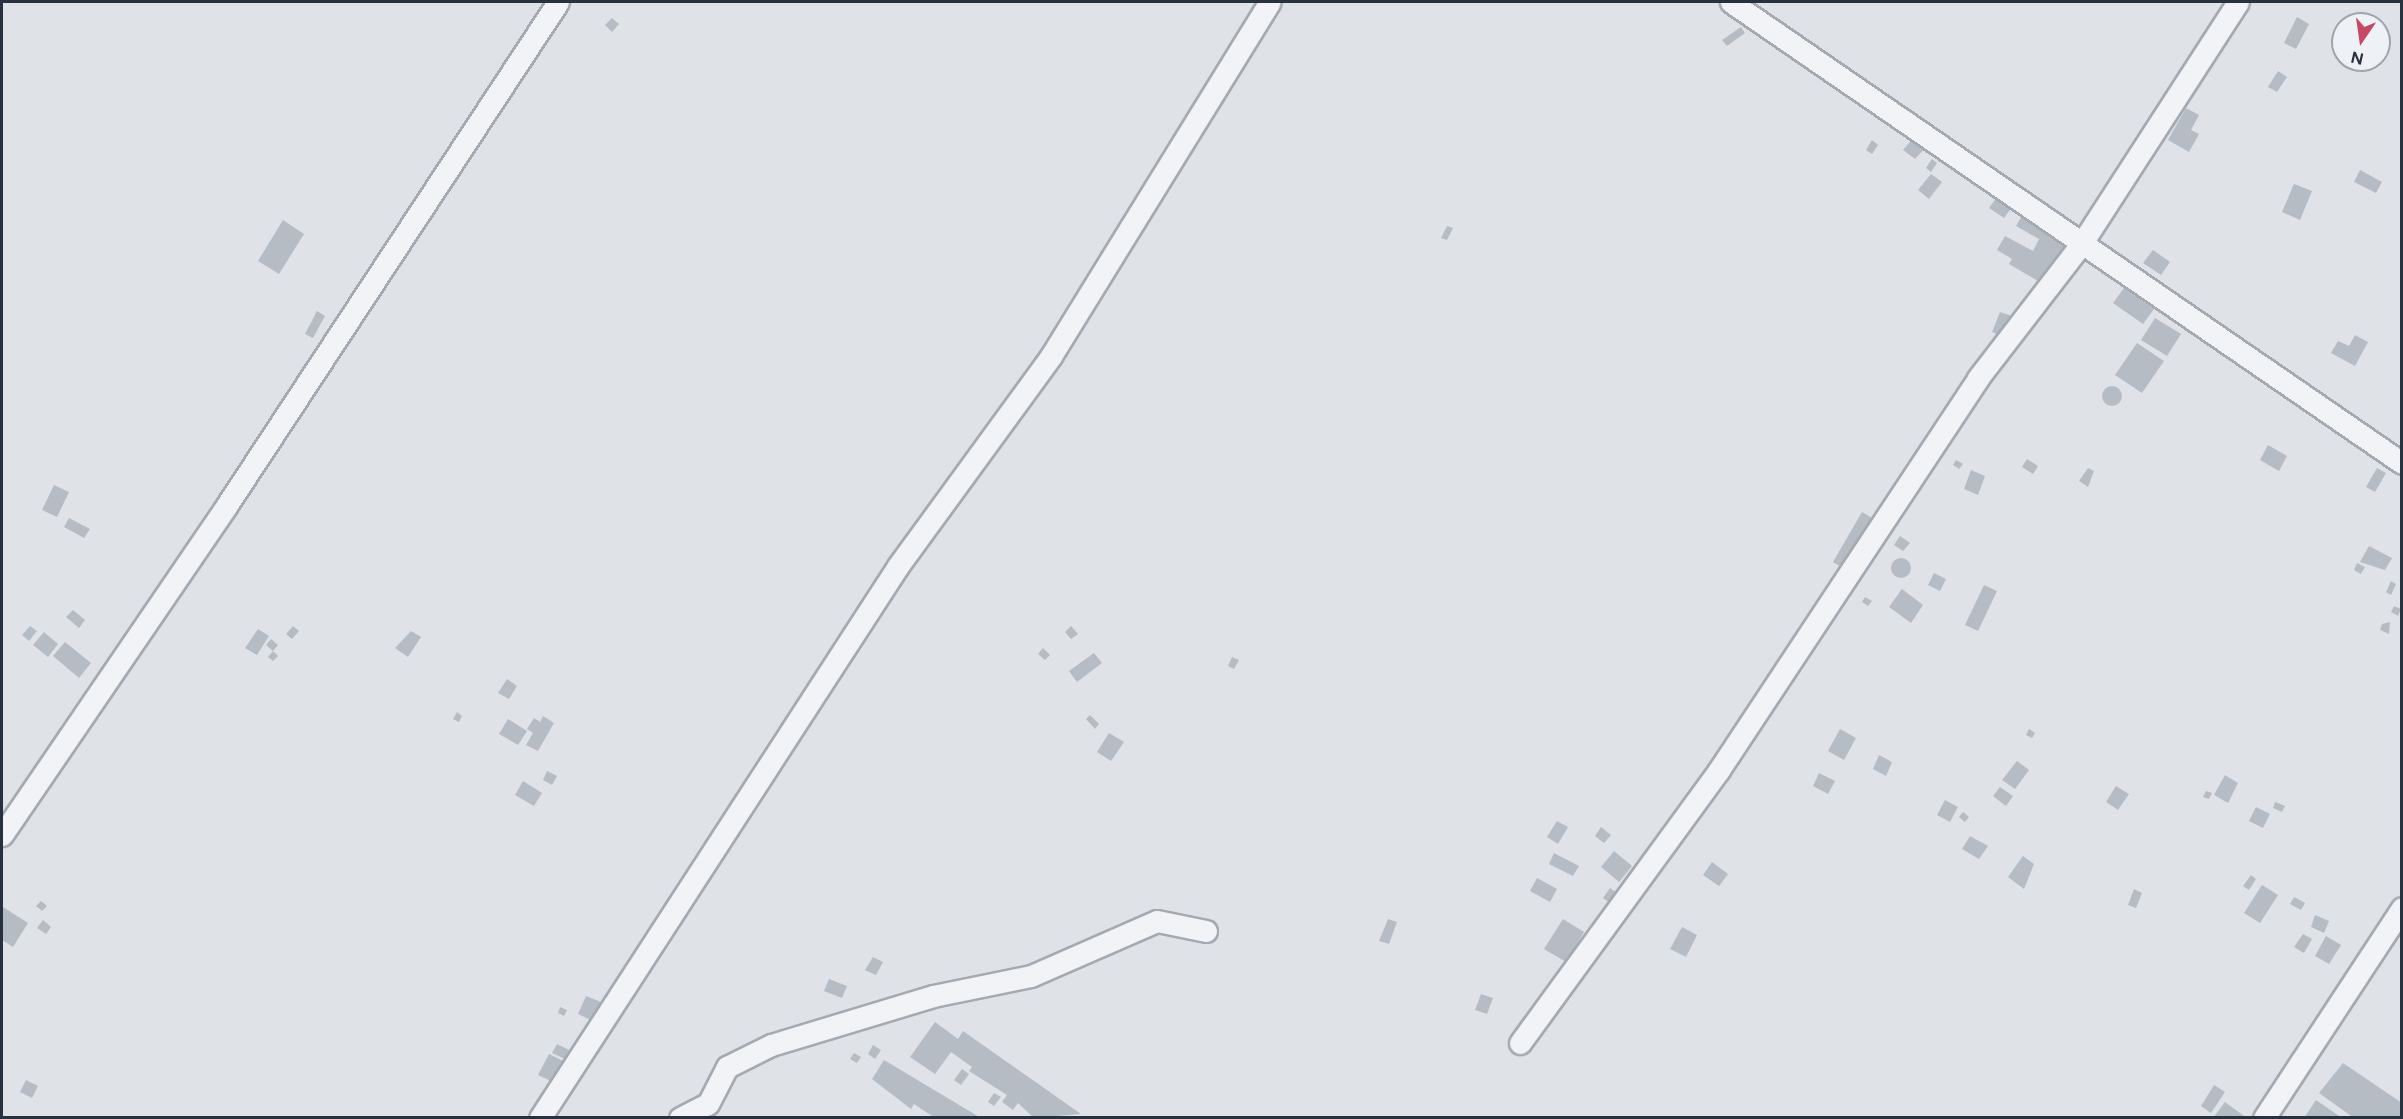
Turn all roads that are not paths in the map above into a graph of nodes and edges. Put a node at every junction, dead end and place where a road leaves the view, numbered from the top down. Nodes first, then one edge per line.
1 (558, 2) edge
2 (1270, 2) edge
3 (1731, 2) edge
4 (2238, 2) edge
5 (2082, 243) junction
6 (2402, 463) edge
7 (2, 835) edge
8 (2402, 908) edge
9 (1206, 931) dead end
10 (1520, 1043) dead end
11 (540, 1118) edge
12 (680, 1118) edge
13 (2264, 1118) edge

1 - 7 street
2 - 11 street
3 - 5 street
4 - 5 street
5 - 6 street
5 - 10 street
8 - 13 street
9 - 12 street

